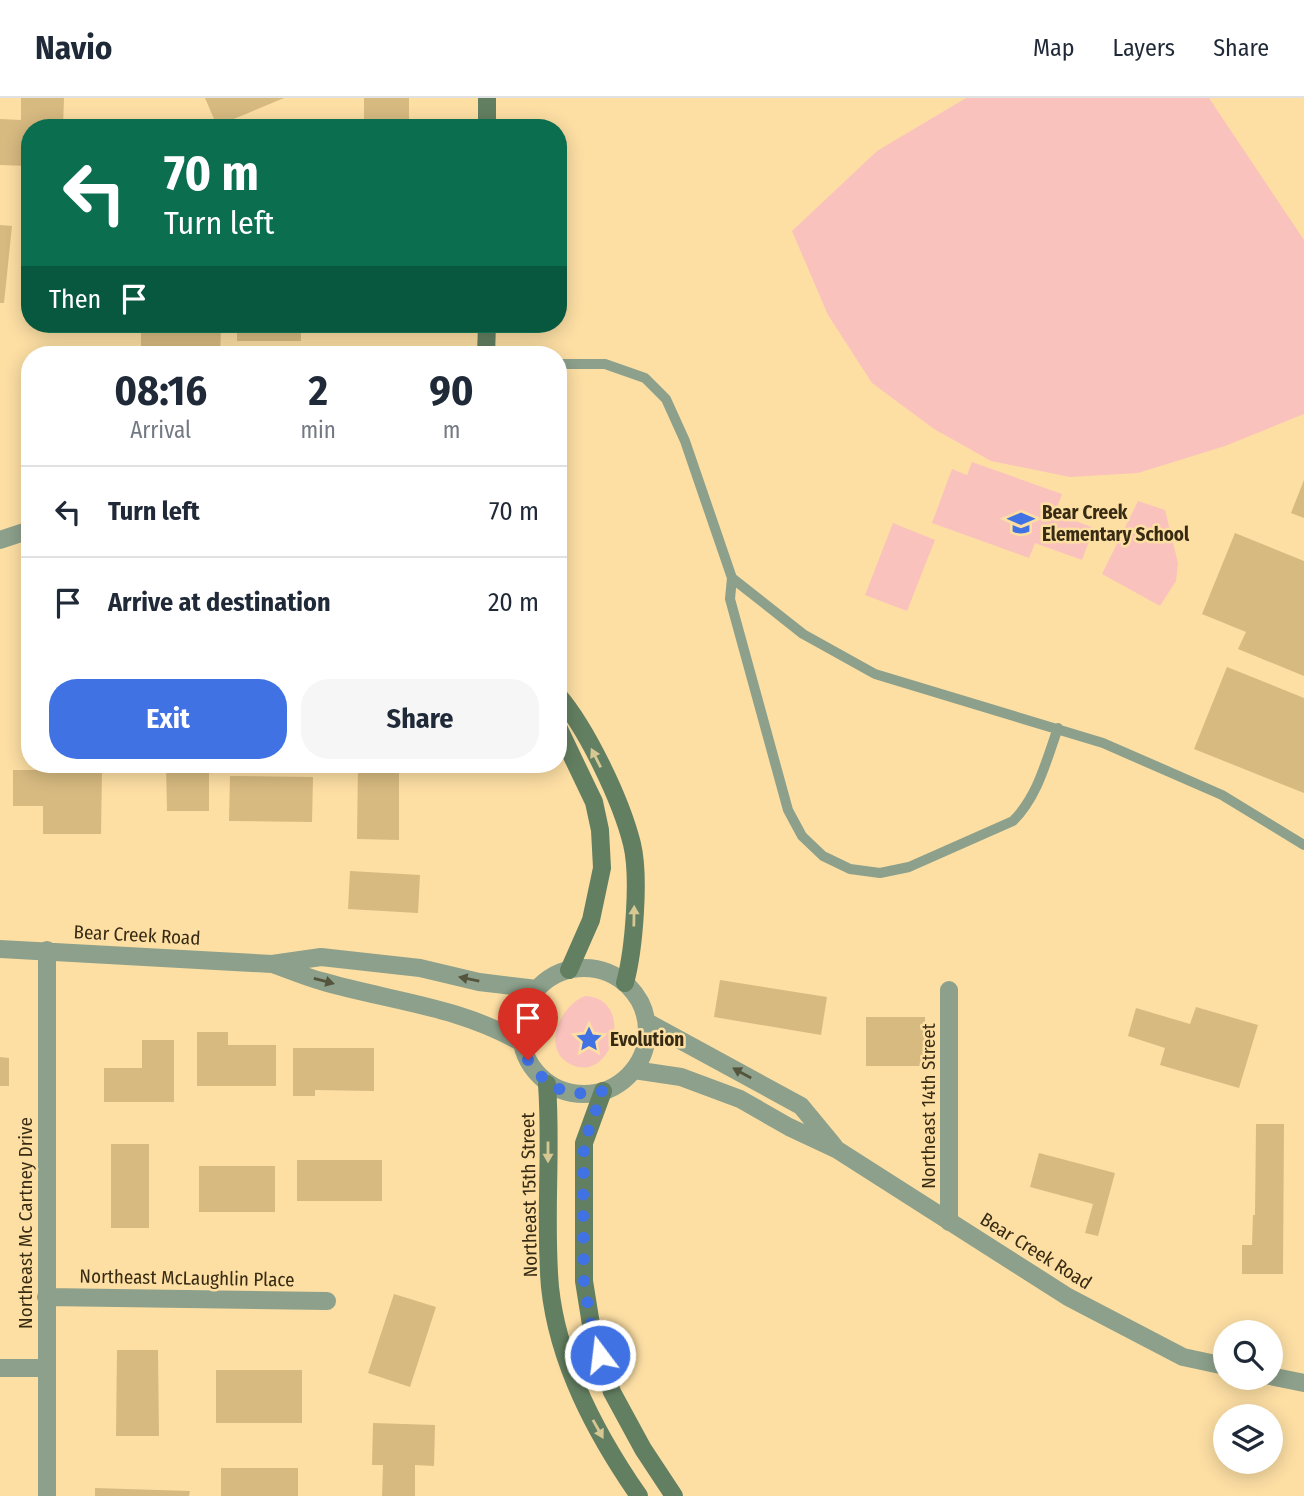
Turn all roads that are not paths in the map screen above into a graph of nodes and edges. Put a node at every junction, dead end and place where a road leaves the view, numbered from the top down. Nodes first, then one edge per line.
1 (487, 98) edge
2 (487, 119) edge
3 (567, 364) edge
4 (21, 533) edge
5 (0, 540) edge
6 (732, 578) junction
7 (567, 706) edge
8 (1058, 728) junction
9 (567, 746) edge
10 (1304, 845) edge
11 (0, 949) edge
12 (47, 950) junction
13 (272, 964) junction
14 (569, 970) junction
15 (625, 983) junction
16 (537, 989) junction
17 (949, 990) dead end
18 (647, 1022) junction
19 (522, 1043) junction
20 (634, 1070) junction
21 (547, 1084) junction
22 (603, 1091) junction
23 (836, 1149) junction
24 (949, 1222) junction
25 (46, 1297) junction
26 (327, 1301) dead end
27 (1213, 1363) edge
28 (0, 1368) edge
29 (46, 1368) junction
30 (1283, 1379) edge
31 (1304, 1383) edge
32 (47, 1496) edge
33 (639, 1496) edge
34 (674, 1496) edge

1 - 2 main road
3 - 6 lane
4 - 5 street
6 - 8 lane
6 - 8 lane
15 -> 7 main road
8 - 10 lane
9 - 14 main road
11 - 12 street, Bear Creek Road
12 - 13 street, Bear Creek Road
12 - 25 street, Northeast Mc Cartney Drive
16 -> 13 street, Bear Creek Road
13 -> 19 street, Bear Creek Road
14 - 15 street
14 - 16 street
15 - 18 street
16 - 19 street
17 - 24 street, Northeast 14th Street
18 - 20 street
23 -> 18 street, Bear Creek Road
19 - 21 street
20 - 22 street
20 - 23 street, Bear Creek Road
21 - 22 street
21 -> 33 main road, Northeast 15th Street
22 - 34 main road
23 - 24 street, Bear Creek Road
24 - 27 street, Bear Creek Road
25 - 26 street, Northeast McLaughlin Place
25 - 29 street, Northeast Mc Cartney Drive
28 - 29 street
29 - 32 street, Northeast Mc Cartney Drive
30 - 31 street

